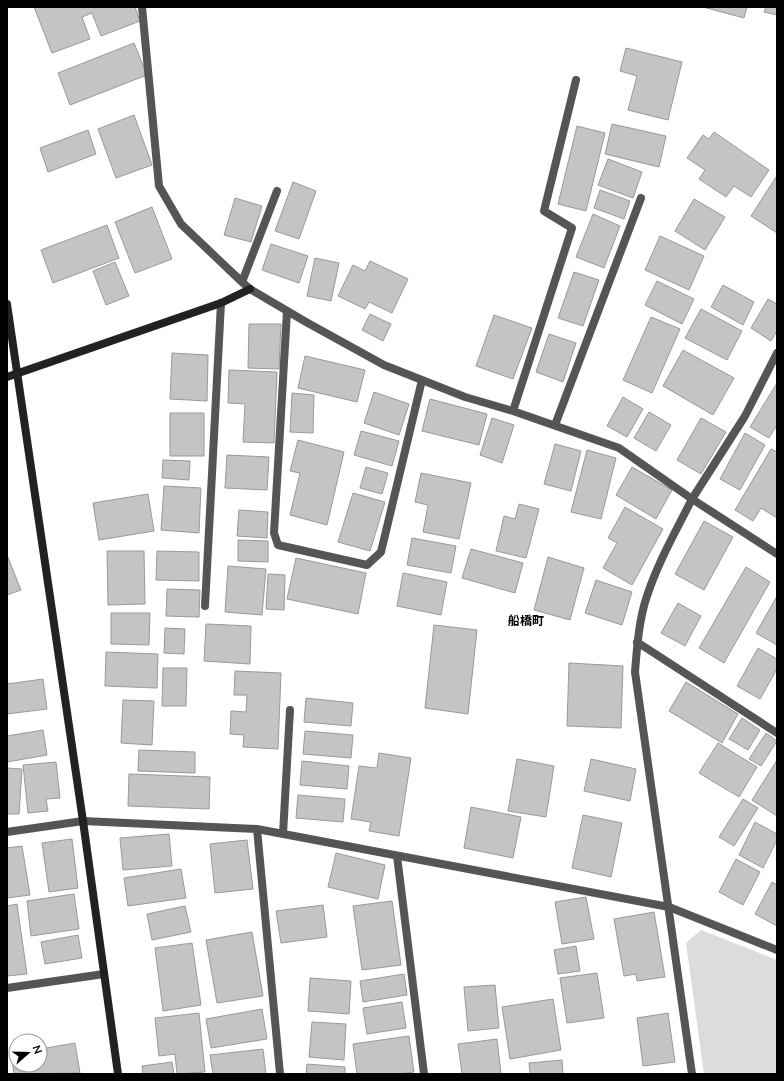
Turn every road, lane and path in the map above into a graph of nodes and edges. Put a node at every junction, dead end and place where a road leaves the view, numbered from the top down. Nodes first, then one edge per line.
1 (142, 7) edge
2 (576, 80) dead end
3 (276, 191) dead end
4 (641, 198) dead end
5 (242, 282) junction
6 (250, 289) junction
7 (221, 303) junction
8 (7, 304) edge
9 (287, 311) junction
10 (777, 353) edge
11 (17, 373) junction
12 (7, 377) edge
13 (422, 380) junction
14 (513, 410) junction
15 (555, 425) junction
16 (692, 499) junction
17 (777, 554) edge
18 (205, 606) dead end
19 (637, 642) junction
20 (290, 710) dead end
21 (777, 733) edge
22 (83, 821) junction
23 (258, 829) junction
24 (7, 832) edge
25 (283, 834) junction
26 (397, 856) junction
27 (669, 906) junction
28 (777, 950) edge
29 (104, 974) junction
30 (7, 988) edge
31 (118, 1074) edge
32 (280, 1074) edge
33 (424, 1074) edge
34 (692, 1074) edge

1 - 5 street
2 - 14 street
3 - 5 street
4 - 15 street
5 - 6 street
6 - 7 street
6 - 9 street
7 - 11 street
7 - 18 street
8 - 11 street
9 - 13 street
9 - 13 street
10 - 16 street
11 - 12 street
11 - 22 street
13 - 14 street
14 - 15 street
15 - 16 street
16 - 17 street
16 - 19 street
19 - 21 street
19 - 27 street
20 - 25 street
22 - 23 street
22 - 24 street
22 - 29 street
23 - 25 street
23 - 32 street
25 - 26 street
26 - 27 street
26 - 33 street
27 - 28 street
27 - 34 street
29 - 30 street
29 - 31 street

